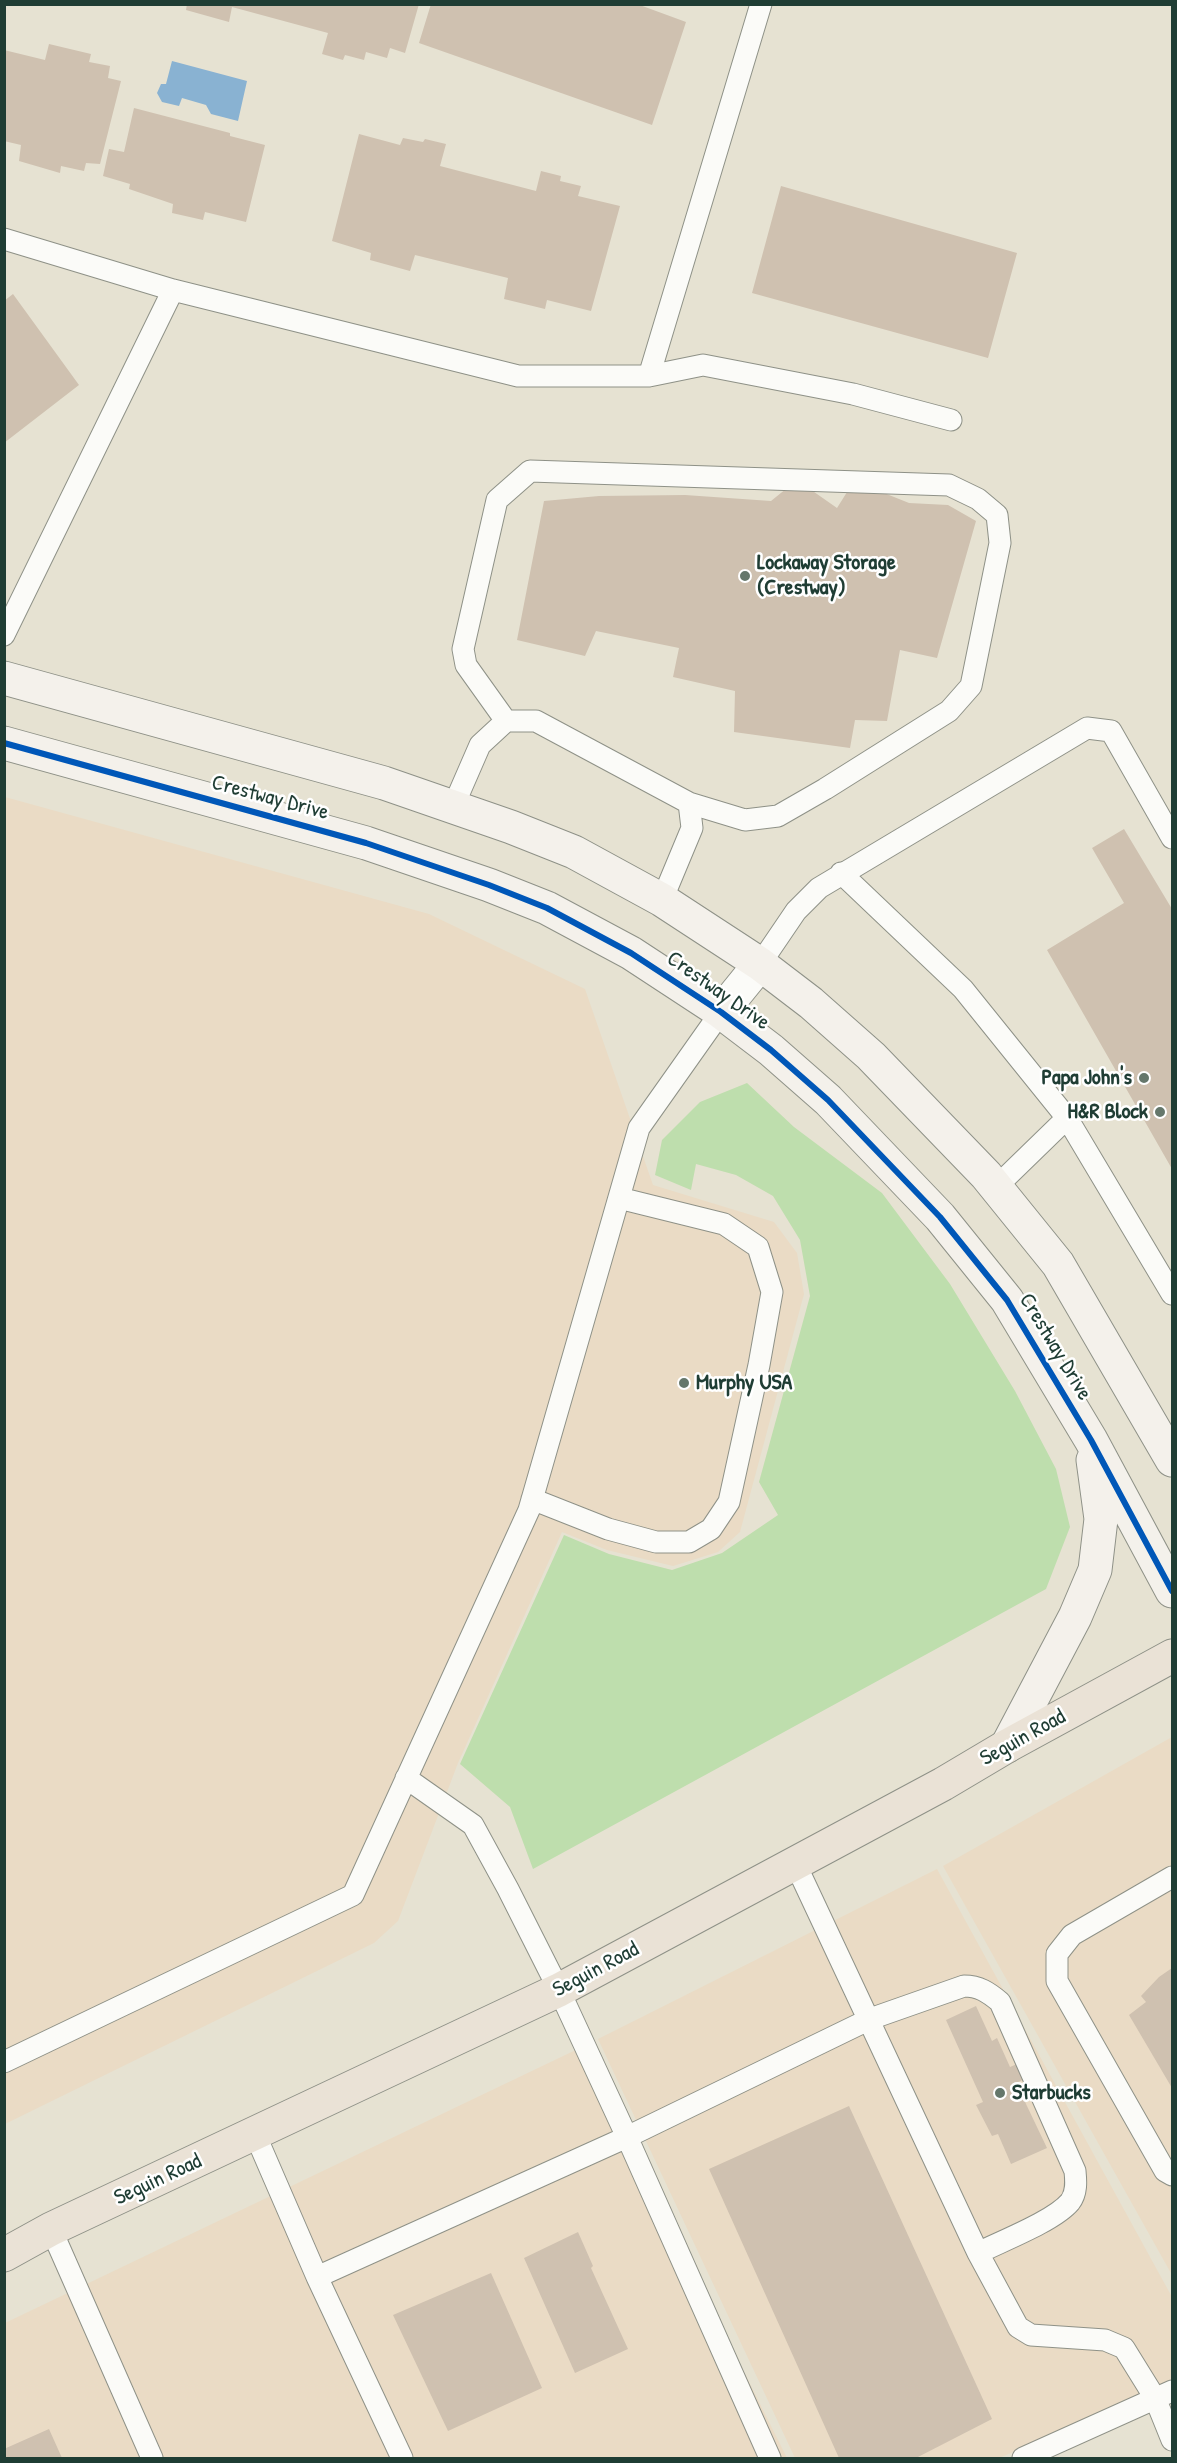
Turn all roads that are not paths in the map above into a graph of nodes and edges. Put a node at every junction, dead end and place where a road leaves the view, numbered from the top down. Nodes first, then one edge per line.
1 (761, 4) edge
2 (4, 239) edge
3 (173, 290) junction
4 (649, 376) junction
5 (951, 420) dead end
6 (4, 636) edge
7 (4, 678) edge
8 (506, 722) junction
9 (4, 743) edge
10 (688, 803) junction
11 (453, 807) junction
12 (1173, 838) edge
13 (841, 873) junction
14 (662, 900) junction
15 (760, 964) junction
16 (721, 1012) junction
17 (1067, 1118) junction
18 (996, 1187) junction
19 (619, 1198) junction
20 (1173, 1294) edge
21 (1090, 1440) junction
22 (1173, 1460) edge
23 (532, 1499) junction
24 (1173, 1591) edge
25 (1173, 1656) edge
26 (1007, 1746) junction
27 (406, 1778) junction
28 (795, 1863) junction
29 (1173, 1878) edge
30 (560, 1990) junction
31 (870, 2019) junction
32 (4, 2062) edge
33 (255, 2134) junction
34 (627, 2137) junction
35 (1173, 2175) edge
36 (51, 2229) junction
37 (978, 2253) junction
38 (4, 2255) edge
39 (317, 2277) junction
40 (1164, 2394) edge
41 (1173, 2440) edge
42 (152, 2458) edge
43 (402, 2458) edge
44 (770, 2458) edge
45 (1023, 2458) edge

1 - 4 lane
2 - 3 lane
3 - 4 lane
3 - 6 lane
4 - 5 lane
7 - 11 street, Crestway Drive
8 - 10 lane
8 - 10 lane
8 - 11 lane
9 - 16 street, Crestway Drive
10 - 14 lane
11 - 14 street, Crestway Drive
12 - 13 lane
13 - 15 lane
13 - 17 lane
14 - 15 street, Crestway Drive
15 - 16 street
15 - 18 street, Crestway Drive
16 - 19 lane
16 - 21 street, Crestway Drive
17 - 18 lane
17 - 20 lane
18 - 22 street, Crestway Drive
19 - 23 lane
19 - 23 lane
21 - 24 street, Crestway Drive
21 - 26 street
23 - 27 lane
25 - 26 main road, Seguin Road
26 - 28 main road, Seguin Road
27 - 30 lane
27 - 32 lane
28 - 30 main road, Seguin Road
28 - 31 lane
29 - 35 lane
30 - 33 main road, Seguin Road
30 - 34 lane
31 - 34 lane
31 - 37 lane
31 - 37 lane
33 - 36 main road, Seguin Road
33 - 39 lane
34 - 39 lane
34 - 44 lane
36 - 38 main road, Seguin Road
36 - 42 lane
37 - 40 lane
39 - 43 lane
40 - 41 lane
40 - 45 lane

